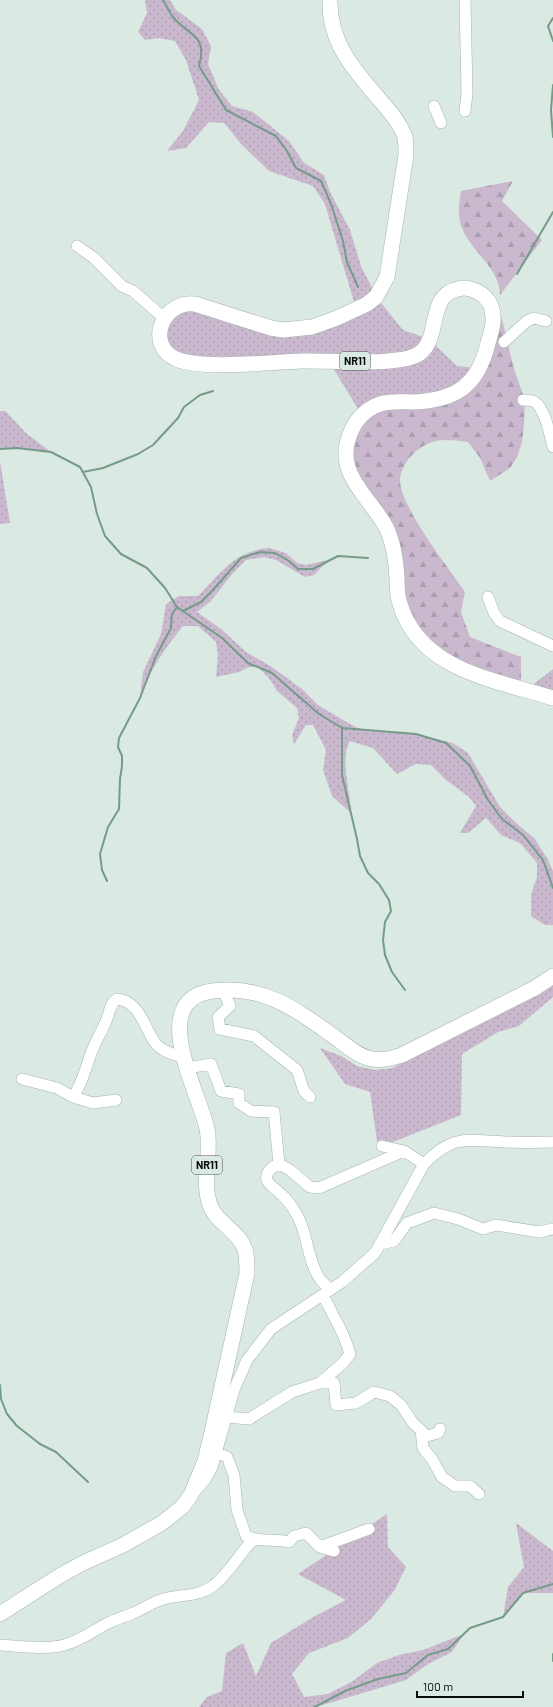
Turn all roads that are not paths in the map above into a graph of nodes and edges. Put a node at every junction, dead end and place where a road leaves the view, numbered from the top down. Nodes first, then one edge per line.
1 (330, 0) edge
2 (465, 0) edge
3 (434, 106) dead end
4 (465, 111) dead end
5 (441, 123) dead end
6 (77, 246) dead end
7 (164, 318) junction
8 (546, 320) dead end
9 (504, 342) dead end
10 (523, 400) dead end
11 (553, 447) edge
12 (488, 597) dead end
13 (553, 646) edge
14 (553, 698) edge
15 (553, 976) edge
16 (223, 990) junction
17 (186, 1063) junction
18 (22, 1079) dead end
19 (73, 1097) junction
20 (310, 1097) dead end
21 (116, 1100) dead end
22 (550, 1141) edge
23 (382, 1146) dead end
24 (404, 1151) junction
25 (279, 1164) junction
26 (424, 1164) junction
27 (553, 1229) edge
28 (380, 1244) junction
29 (327, 1292) junction
30 (320, 1383) junction
31 (226, 1416) junction
32 (440, 1429) dead end
33 (421, 1430) junction
34 (215, 1452) junction
35 (479, 1494) dead end
36 (191, 1495) junction
37 (369, 1529) dead end
38 (253, 1540) junction
39 (320, 1547) junction
40 (334, 1551) dead end
41 (0, 1614) edge
42 (0, 1645) edge

1 - 7 highway
2 - 4 street
3 - 5 street
6 - 7 street
7 - 14 highway, NR11
8 - 9 street
10 - 11 street
12 - 13 street
15 - 16 highway, NR11
16 - 17 highway, NR11
16 - 20 street
17 - 19 street
17 - 25 street
17 - 36 highway, NR11
18 - 19 street
19 - 21 street
22 - 26 street
23 - 24 street
24 - 25 street
24 - 26 street
25 - 29 street
26 - 28 street
27 - 28 street
28 - 29 street
29 - 30 street
29 - 31 street
30 - 31 street
30 - 33 street
31 - 34 street
32 - 33 street
33 - 35 street
34 - 36 street
34 - 38 street
36 - 41 highway, NR11
37 - 39 street
38 - 39 street
38 - 42 street
39 - 40 street

